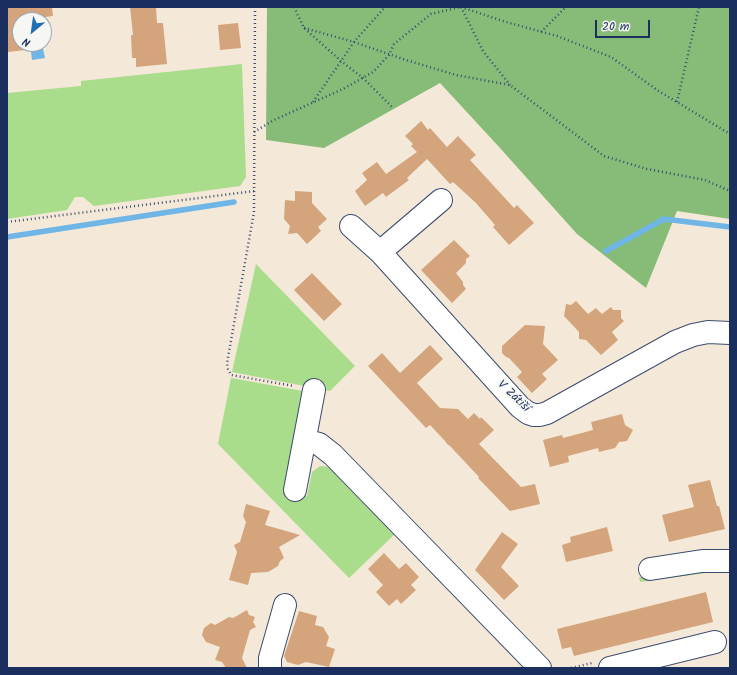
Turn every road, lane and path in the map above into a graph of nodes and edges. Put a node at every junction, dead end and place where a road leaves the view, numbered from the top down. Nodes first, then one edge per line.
1 (255, 7) edge
2 (294, 7) edge
3 (384, 7) edge
4 (460, 7) edge
5 (566, 7) edge
6 (699, 7) edge
7 (304, 28) junction
8 (542, 32) junction
9 (354, 42) junction
10 (390, 54) junction
11 (341, 61) junction
12 (363, 78) junction
13 (510, 85) junction
14 (677, 102) junction
15 (313, 103) junction
16 (392, 107) dead end
17 (254, 132) junction
18 (730, 134) edge
19 (255, 191) junction
20 (730, 191) edge
21 (441, 200) dead end
22 (7, 222) edge
23 (351, 226) dead end
24 (380, 252) junction
25 (730, 333) edge
26 (314, 390) joint
27 (304, 440) junction
28 (296, 490) dead end
29 (730, 561) edge
30 (650, 569) dead end
31 (286, 605) dead end
32 (715, 642) dead end
33 (270, 668) edge
34 (540, 668) edge
35 (610, 668) edge

1 - 17 path
2 - 7 path
3 - 9 path
4 - 8 path
4 - 10 path
4 - 13 path
5 - 8 path
6 - 14 path
7 - 9 path
7 - 11 path
8 - 14 path
9 - 10 path
9 - 11 path
10 - 12 path
10 - 13 path
11 - 12 path
11 - 15 path
12 - 15 path
12 - 16 path
13 - 20 path
14 - 18 path
15 - 17 path
17 - 19 path
19 - 22 path
19 - 26 path
21 - 24 street
23 - 24 street, V Zátiší
24 - 25 street, V Zátiší
26 - 27 street
27 - 28 street
27 - 34 street
29 - 30 street
31 - 33 street
32 - 35 street

